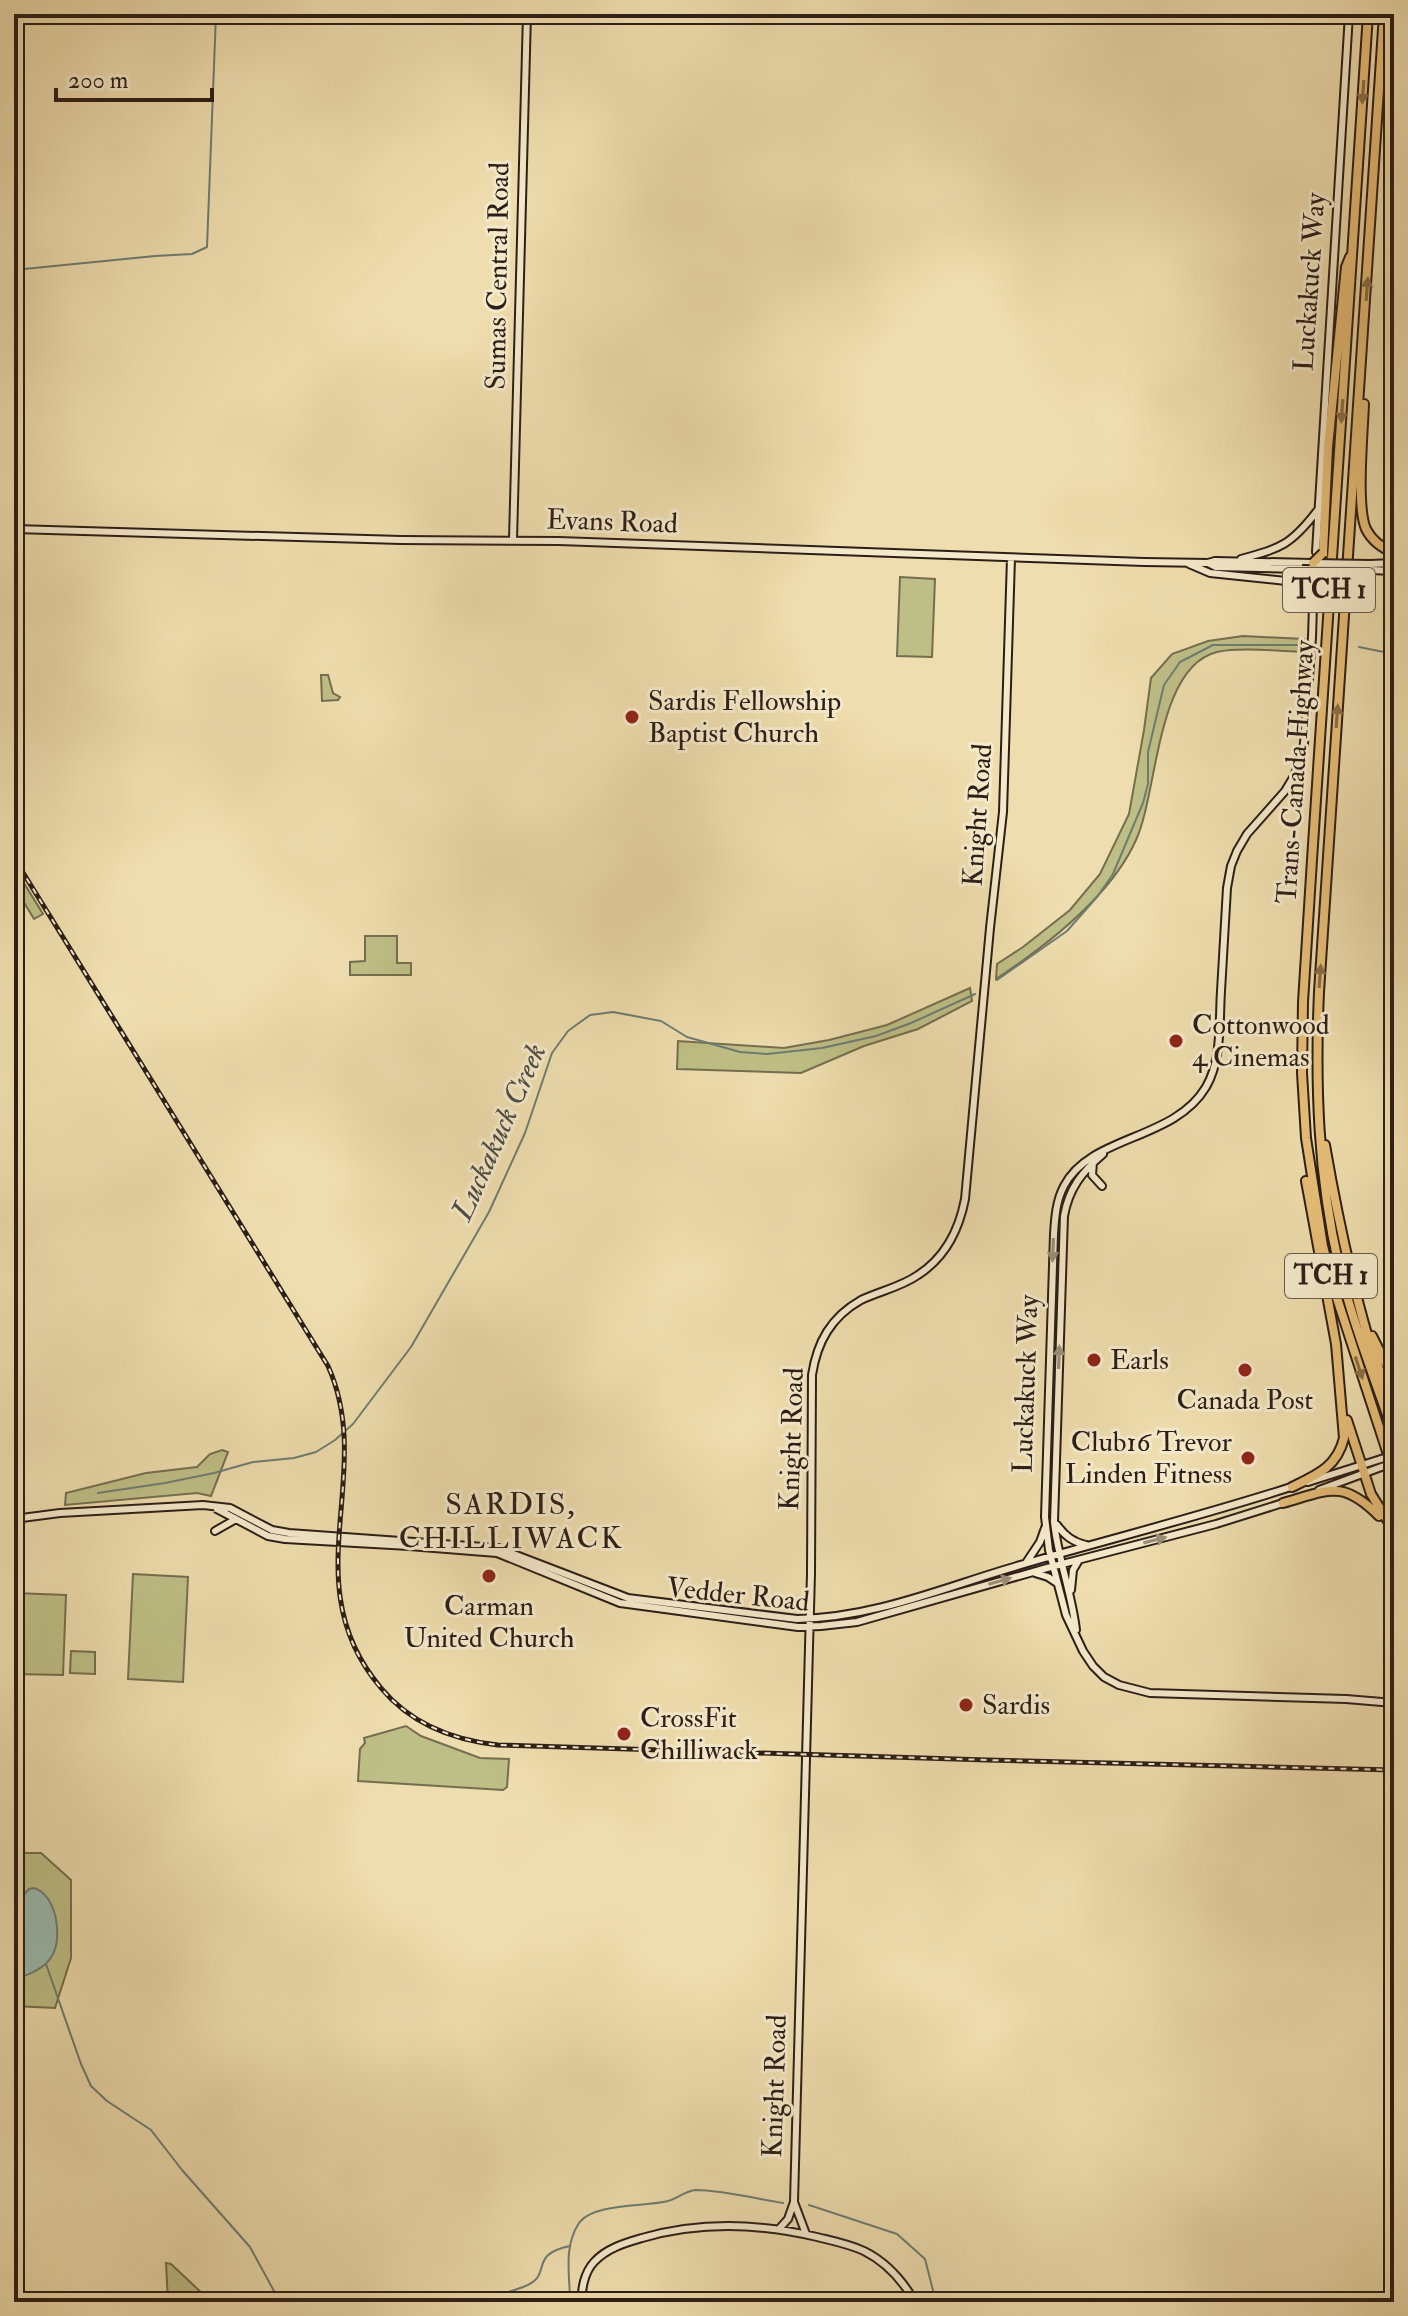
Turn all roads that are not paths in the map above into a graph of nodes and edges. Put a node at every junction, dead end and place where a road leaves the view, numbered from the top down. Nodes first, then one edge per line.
1 (527, 14) edge
2 (1349, 14) edge
3 (1368, 14) edge
4 (1384, 14) edge
5 (1354, 249) junction
6 (1365, 315) junction
7 (1318, 509) junction
8 (14, 529) edge
9 (1300, 532) junction
10 (1317, 535) junction
11 (513, 540) junction
12 (1319, 552) junction
13 (1394, 553) edge
14 (1011, 558) junction
15 (1234, 561) junction
16 (1185, 563) junction
17 (1208, 563) junction
18 (1313, 563) junction
19 (1394, 563) edge
20 (1302, 566) junction
21 (1324, 566) junction
22 (1370, 567) junction
23 (1394, 571) edge
24 (1314, 575) dead end
25 (1314, 584) junction
26 (1302, 1073) junction
27 (1317, 1096) junction
28 (1106, 1150) junction
29 (1093, 1162) junction
30 (1102, 1186) dead end
31 (1362, 1313) junction
32 (1394, 1380) edge
33 (1342, 1396) junction
34 (1394, 1410) edge
35 (1394, 1435) edge
36 (1394, 1455) edge
37 (1382, 1463) junction
38 (1394, 1463) edge
39 (1362, 1470) junction
40 (1394, 1473) edge
41 (1292, 1487) junction
42 (1283, 1503) junction
43 (215, 1508) junction
44 (14, 1519) edge
45 (236, 1519) junction
46 (1054, 1522) junction
47 (1045, 1528) junction
48 (1393, 1530) edge
49 (215, 1531) dead end
50 (1089, 1546) junction
51 (1060, 1555) junction
52 (1051, 1557) junction
53 (1079, 1560) junction
54 (1025, 1564) junction
55 (1062, 1565) junction
56 (1053, 1567) junction
57 (1032, 1573) junction
58 (1057, 1583) junction
59 (1070, 1598) junction
60 (810, 1623) junction
61 (1077, 1638) junction
62 (1394, 1703) edge
63 (794, 2202) junction
64 (779, 2229) junction
65 (806, 2234) junction
66 (581, 2302) edge
67 (915, 2302) edge

1 - 11 street, Sumas Central Road
2 - 7 street, Luckakuck Way
3 -> 5 highway, Trans-Canada Highway / TCH 1
6 -> 4 highway, Trans-Canada Highway / TCH 1
5 - 12 highway
5 -> 26 highway, Trans-Canada Highway / TCH 1
6 - 13 highway
27 -> 6 highway, Trans-Canada Highway / TCH 1
7 - 9 street
7 - 10 street, Luckakuck Way
8 - 11 street, Evans Road
9 - 10 street
9 - 15 street
10 - 12 street, Luckakuck Way
11 - 14 street, Evans Road
12 - 18 highway, bridge
12 - 21 highway, bridge
14 - 16 street, Evans Road
14 - 60 street, Knight Road
15 - 17 street, Evans Road
15 - 20 street, Evans Road
16 - 17 street, Evans Road
16 - 25 street
17 - 20 street, Evans Road
18 - 20 street, Evans Road, bridge
18 - 21 street, Evans Road, bridge
19 - 22 street, Evans Road
20 - 21 street, Evans Road, bridge
21 - 22 street, Evans Road, bridge
22 - 23 street, Evans Road
24 - 25 street, Luckakuck Way
25 - 28 street, Luckakuck Way
26 - 33 highway
26 -> 40 highway, Trans-Canada Highway / TCH 1
27 - 31 highway
27 - 35 highway, Trans-Canada Highway / TCH 1
28 - 29 street, Luckakuck Way
28 -> 47 street, Luckakuck Way
29 - 30 street
46 -> 29 street, Luckakuck Way
31 - 32 highway
31 - 34 highway
33 - 39 highway
33 - 41 highway
36 - 37 street, Vedder Road, bridge
37 - 38 street, Vedder Road, bridge
37 - 39 street, Vedder Road
39 - 41 street, Vedder Road
39 - 42 street, Vedder Road
39 - 48 highway
41 - 50 street, Vedder Road
42 - 48 highway
53 -> 42 street, Vedder Road
43 - 44 street, Vedder Road
43 - 45 street, Vedder Road
43 - 60 street, Vedder Road
45 - 49 street
45 - 60 street, Vedder Road
46 - 50 street
46 - 51 street, Luckakuck Way
47 - 52 street, Luckakuck Way
47 - 54 street
50 - 51 street, Vedder Road
51 - 52 street, Vedder Road
51 - 55 street, Luckakuck Way
52 - 54 street, Vedder Road
52 - 56 street, Luckakuck Way
53 - 55 street, Vedder Road
53 - 59 street
54 - 60 street, Vedder Road
55 - 56 street, Vedder Road
55 - 59 street, Luckakuck Way
56 - 57 street, Vedder Road
56 - 58 street, Luckakuck Way
57 - 58 street
60 -> 57 street, Vedder Road
58 - 61 street, Luckakuck Way
59 - 61 street, Luckakuck Way
60 - 63 street, Knight Road
61 - 62 street, Luckakuck Way
63 - 64 street, Knight Road
63 - 65 street, Knight Road
64 - 65 street
64 - 66 street
65 - 67 street

